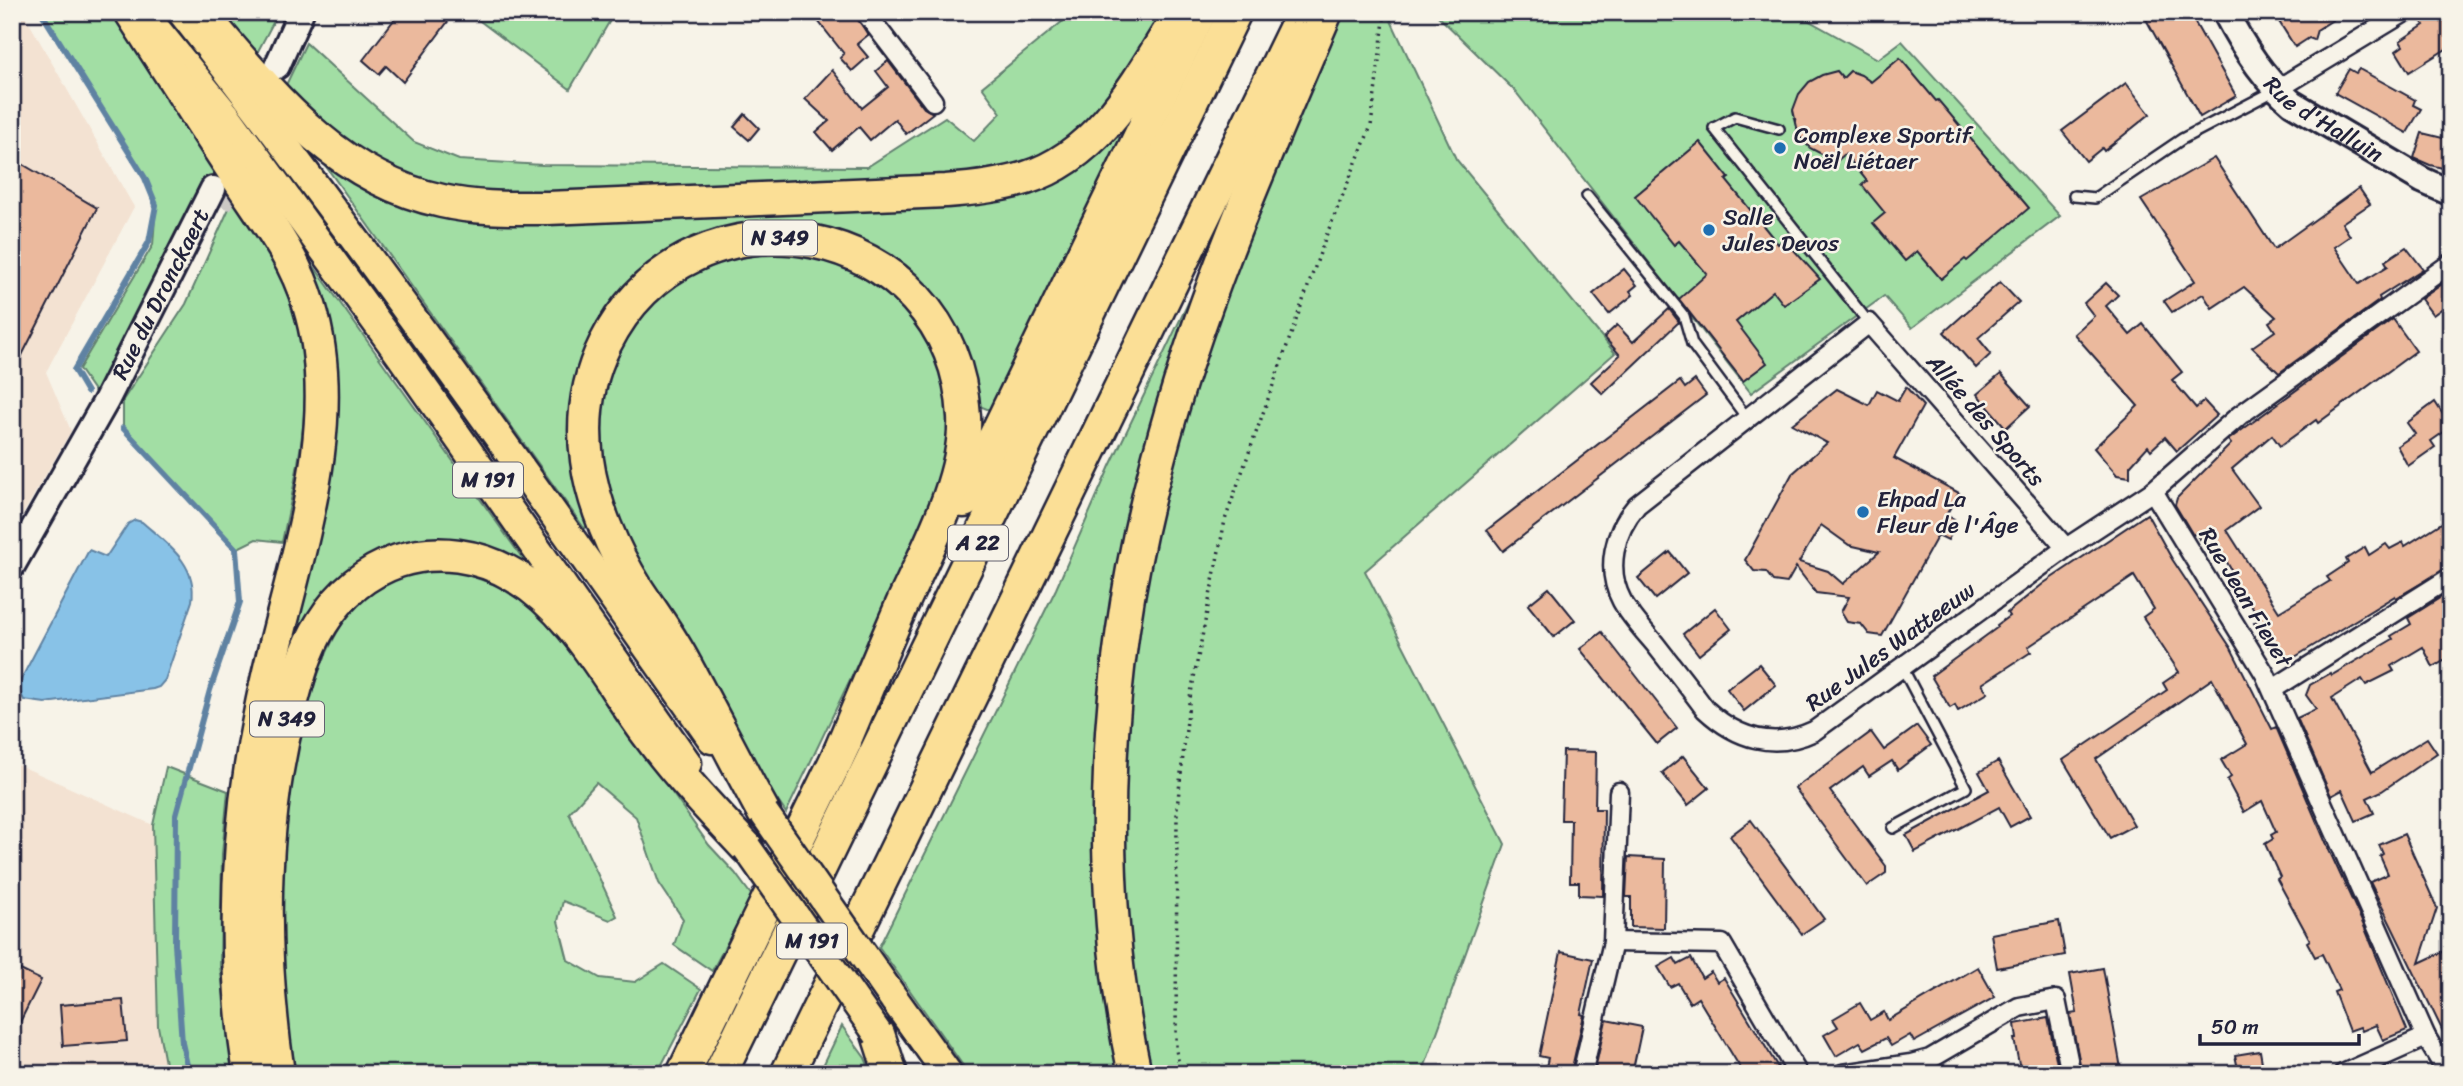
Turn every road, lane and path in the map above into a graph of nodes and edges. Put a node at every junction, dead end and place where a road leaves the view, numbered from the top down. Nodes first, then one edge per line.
1 (131, 12) edge
2 (142, 12) edge
3 (182, 12) edge
4 (200, 12) edge
5 (302, 12) edge
6 (865, 12) edge
7 (1181, 12) edge
8 (1200, 12) edge
9 (1235, 12) edge
10 (1303, 12) edge
11 (1326, 12) edge
12 (1385, 12) edge
13 (2225, 12) edge
14 (2405, 12) edge
15 (277, 66) dead end
16 (2276, 90) junction
17 (933, 101) dead end
18 (1779, 129) dead end
19 (2451, 193) edge
20 (1587, 196) dead end
21 (2074, 196) dead end
22 (217, 197) tunnel mouth
23 (2451, 263) edge
24 (1870, 323) junction
25 (1747, 418) junction
26 (2153, 491) junction
27 (2066, 548) junction
28 (12, 566) edge
29 (2451, 577) edge
30 (1902, 667) junction
31 (2273, 689) junction
32 (836, 761) junction
33 (1619, 792) dead end
34 (764, 813) junction
35 (1893, 828) dead end
36 (747, 848) junction
37 (1613, 942) junction
38 (808, 1031) junction
39 (878, 1034) junction
40 (2426, 1037) junction
41 (250, 1074) edge
42 (278, 1074) edge
43 (683, 1074) edge
44 (720, 1074) edge
45 (787, 1074) edge
46 (799, 1074) edge
47 (891, 1074) edge
48 (905, 1074) edge
49 (948, 1074) edge
50 (1135, 1074) edge
51 (1181, 1074) edge
52 (1582, 1074) edge
53 (1798, 1074) edge
54 (1843, 1074) edge
55 (2071, 1074) edge
56 (2343, 1074) edge
57 (2448, 1074) edge

1 - 41 highway
2 - 36 highway, M 191
3 - 34 highway, M 191
4 - 7 highway
5 - 15 main road
6 - 17 street
8 - 32 highway
9 - 44 highway, A 22
10 - 38 highway, A 22
11 - 50 highway
12 - 51 path
13 - 16 main road, Rue d'Halluin
14 - 16 street
16 - 19 main road, Rue d'Halluin
16 - 21 lane
18 - 24 lane
20 - 25 lane
22 - 28 main road, Rue du Dronckaert
23 - 26 street
24 - 25 street, Rue Jules Watteeuw
24 - 27 street, Allée des Sports
25 - 30 street, Rue Jules Watteeuw
26 - 27 street, Rue Jules Watteeuw
26 - 31 street, Rue Jean Fievet
27 - 30 street, Rue Jules Watteeuw
29 - 31 street
30 - 35 lane
31 - 40 street, Rue Jean Fievet
32 - 34 highway, N 349
32 - 43 highway
33 - 37 street
34 - 49 highway, M 191, bridge
36 - 39 highway, M 191, bridge
36 - 42 highway, N 349
37 - 52 street
37 - 53 street
38 - 45 highway, A 22
38 - 46 highway
39 - 47 highway
39 - 48 highway
40 - 56 street
40 - 57 street, Rue Jean Fievet
54 - 55 street

